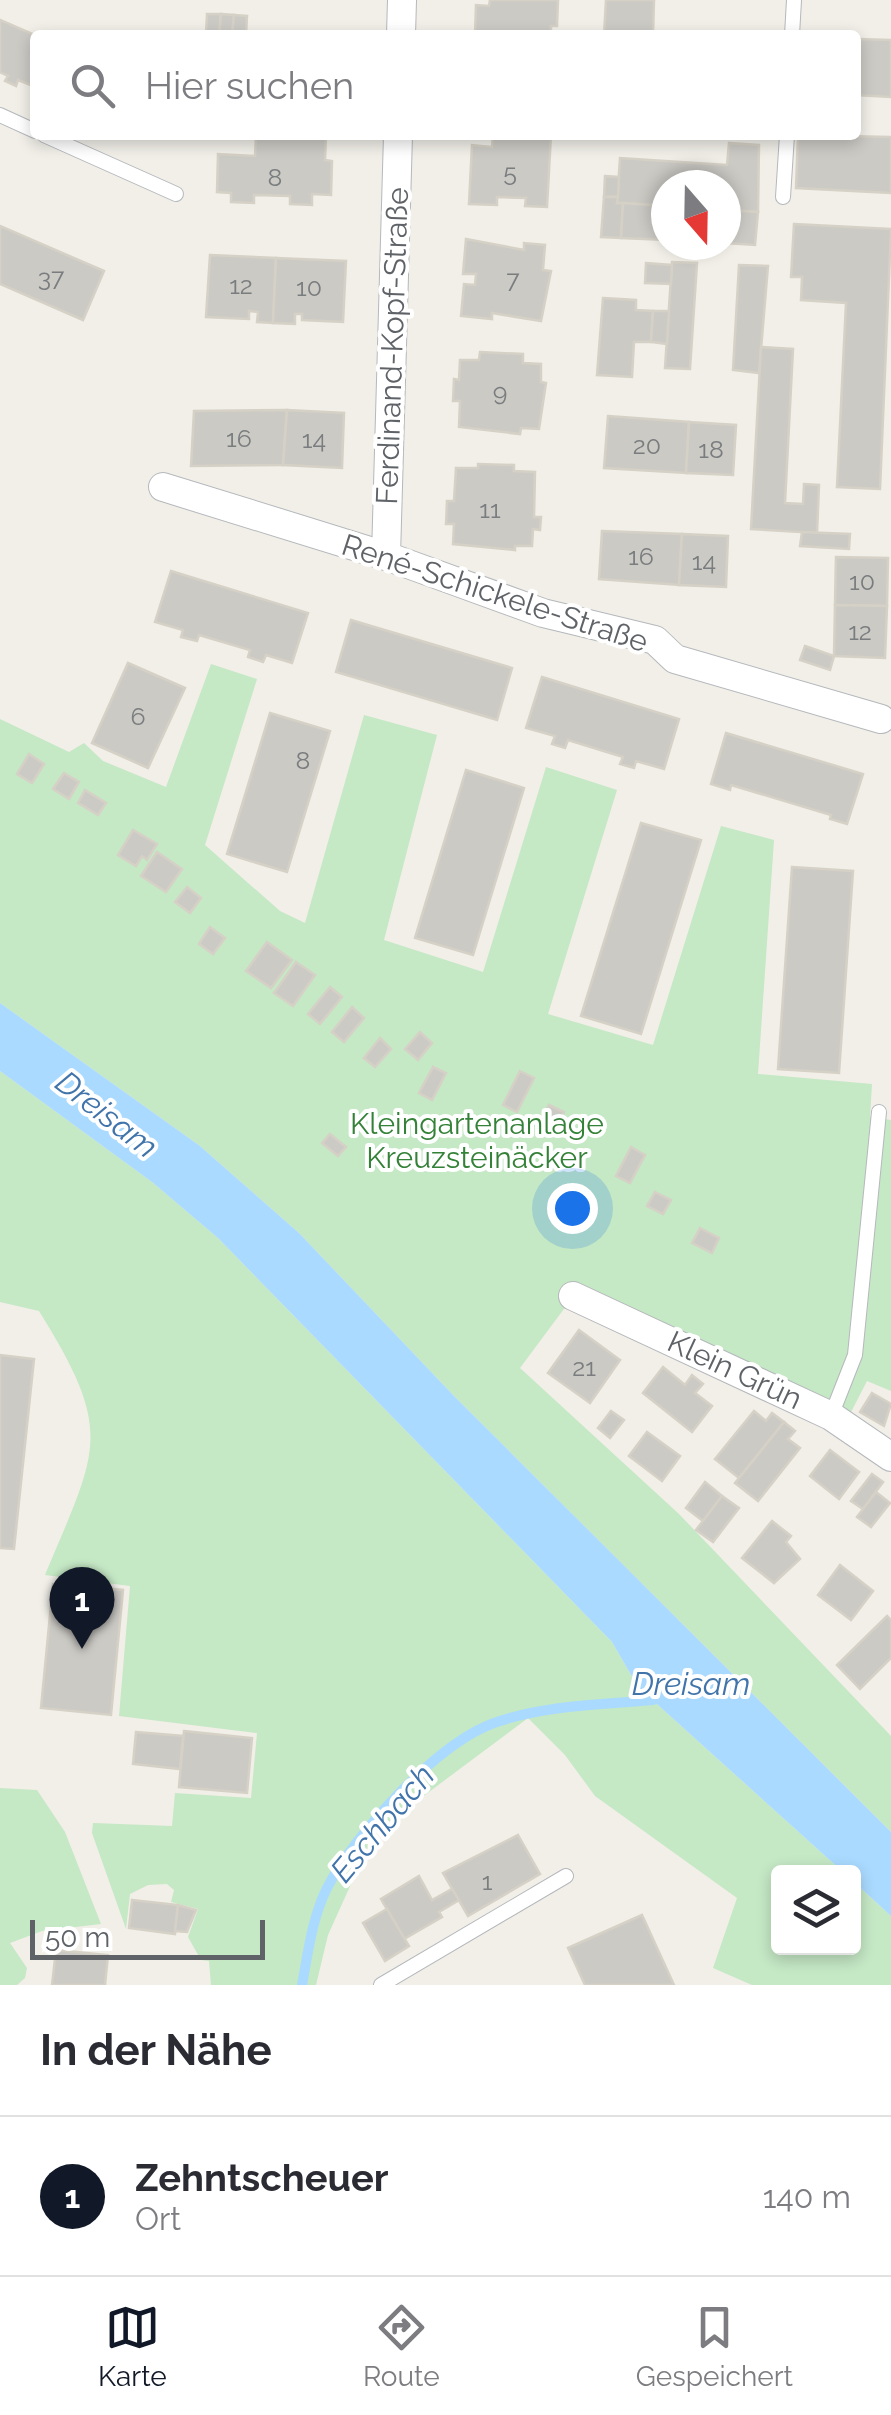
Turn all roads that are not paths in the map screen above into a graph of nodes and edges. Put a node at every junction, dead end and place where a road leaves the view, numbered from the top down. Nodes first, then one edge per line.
1 (402, 0) edge
2 (794, 0) edge
3 (401, 30) edge
4 (792, 30) edge
5 (0, 115) edge
6 (30, 129) edge
7 (55, 140) edge
8 (398, 140) edge
9 (786, 140) edge
10 (176, 194) dead end
11 (783, 197) dead end
12 (162, 487) dead end
13 (386, 556) junction
14 (882, 719) dead end
15 (879, 1112) dead end
16 (573, 1296) dead end
17 (831, 1416) junction
18 (891, 1456) edge
19 (566, 1876) dead end
20 (381, 1985) edge

1 - 3 street
2 - 4 lane
5 - 6 lane
7 - 10 lane
8 - 13 street, Ferdinand-Kopf-Straße
9 - 11 lane
12 - 13 street, René-Schickele-Straße
13 - 14 street, René-Schickele-Straße
15 - 17 lane
16 - 17 street, Klein Grün
17 - 18 street, Klein Grün
19 - 20 lane

